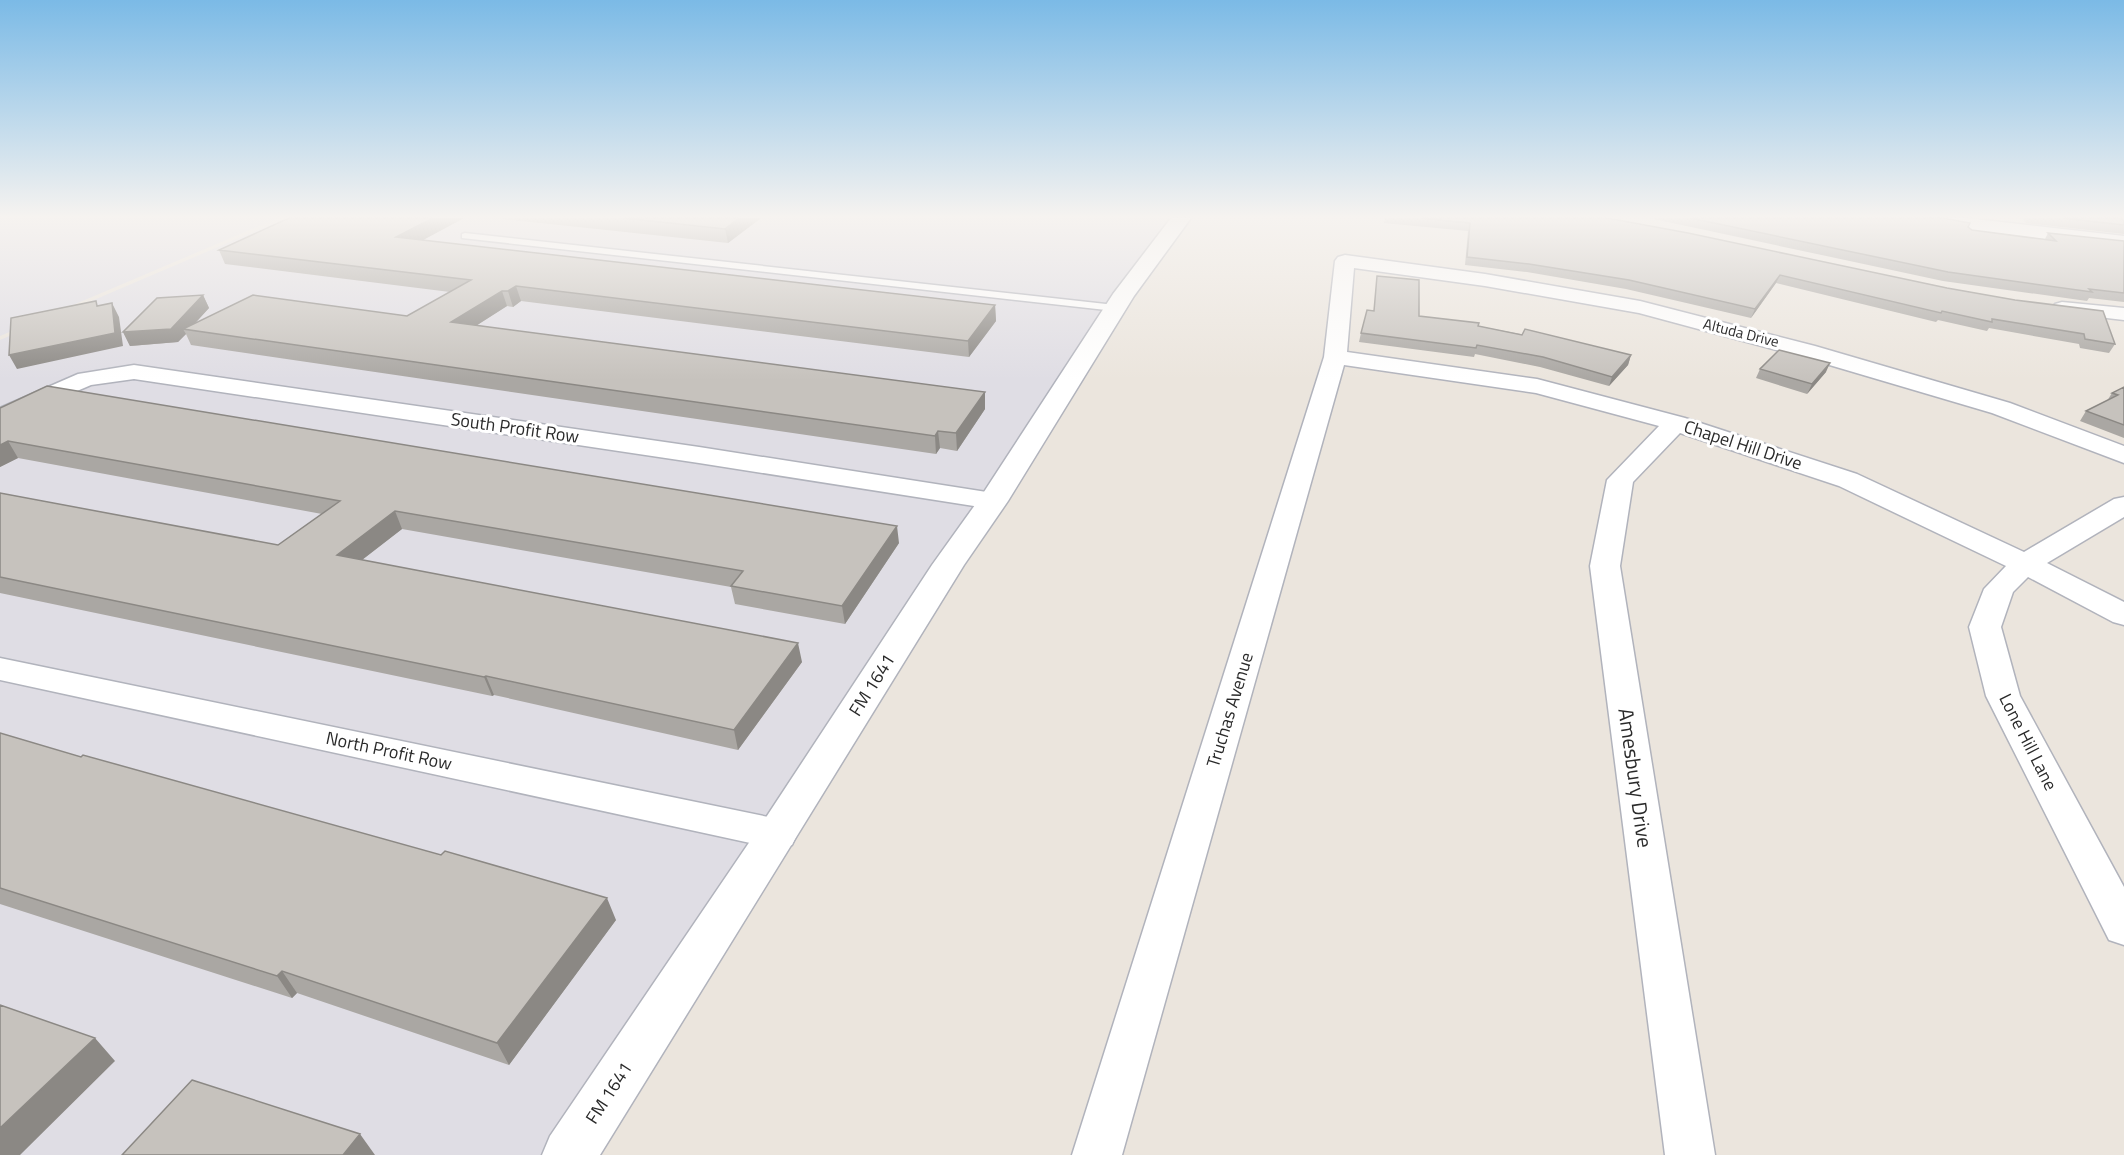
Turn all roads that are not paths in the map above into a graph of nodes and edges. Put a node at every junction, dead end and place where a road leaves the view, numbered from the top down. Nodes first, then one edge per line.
1 (789, 272) edge
2 (1141, 272) edge
3 (1344, 272) edge
4 (1425, 272) edge
5 (2048, 306) edge
6 (1115, 308) junction
7 (2124, 315) edge
8 (1335, 357) junction
9 (0, 417) edge
10 (1676, 423) junction
11 (2124, 455) edge
12 (993, 501) junction
13 (2124, 505) edge
14 (2025, 564) junction
15 (2124, 615) edge
16 (0, 669) edge
17 (778, 834) junction
18 (2124, 927) edge
19 (569, 1155) edge
20 (1097, 1155) edge
21 (1690, 1155) edge

1 - 6 lane
2 - 6 main road, FM 1641 / FM 1641
3 - 8 street, Truchas Avenue
4 - 11 street, Altuda Drive
5 - 7 street
6 - 12 main road, FM 1641 / FM 1641
8 - 10 street, Chapel Hill Drive
8 - 20 street, Truchas Avenue
9 - 12 street, South Profit Row
10 - 14 street, Chapel Hill Drive
10 - 21 street, Amesbury Drive
12 - 17 main road, FM 1641 / FM 1641
13 - 14 street, Lone Hill Lane
14 - 15 street, Chapel Hill Drive
14 - 18 street, Lone Hill Lane
16 - 17 street, North Profit Row
17 - 19 main road, FM 1641 / FM 1641

